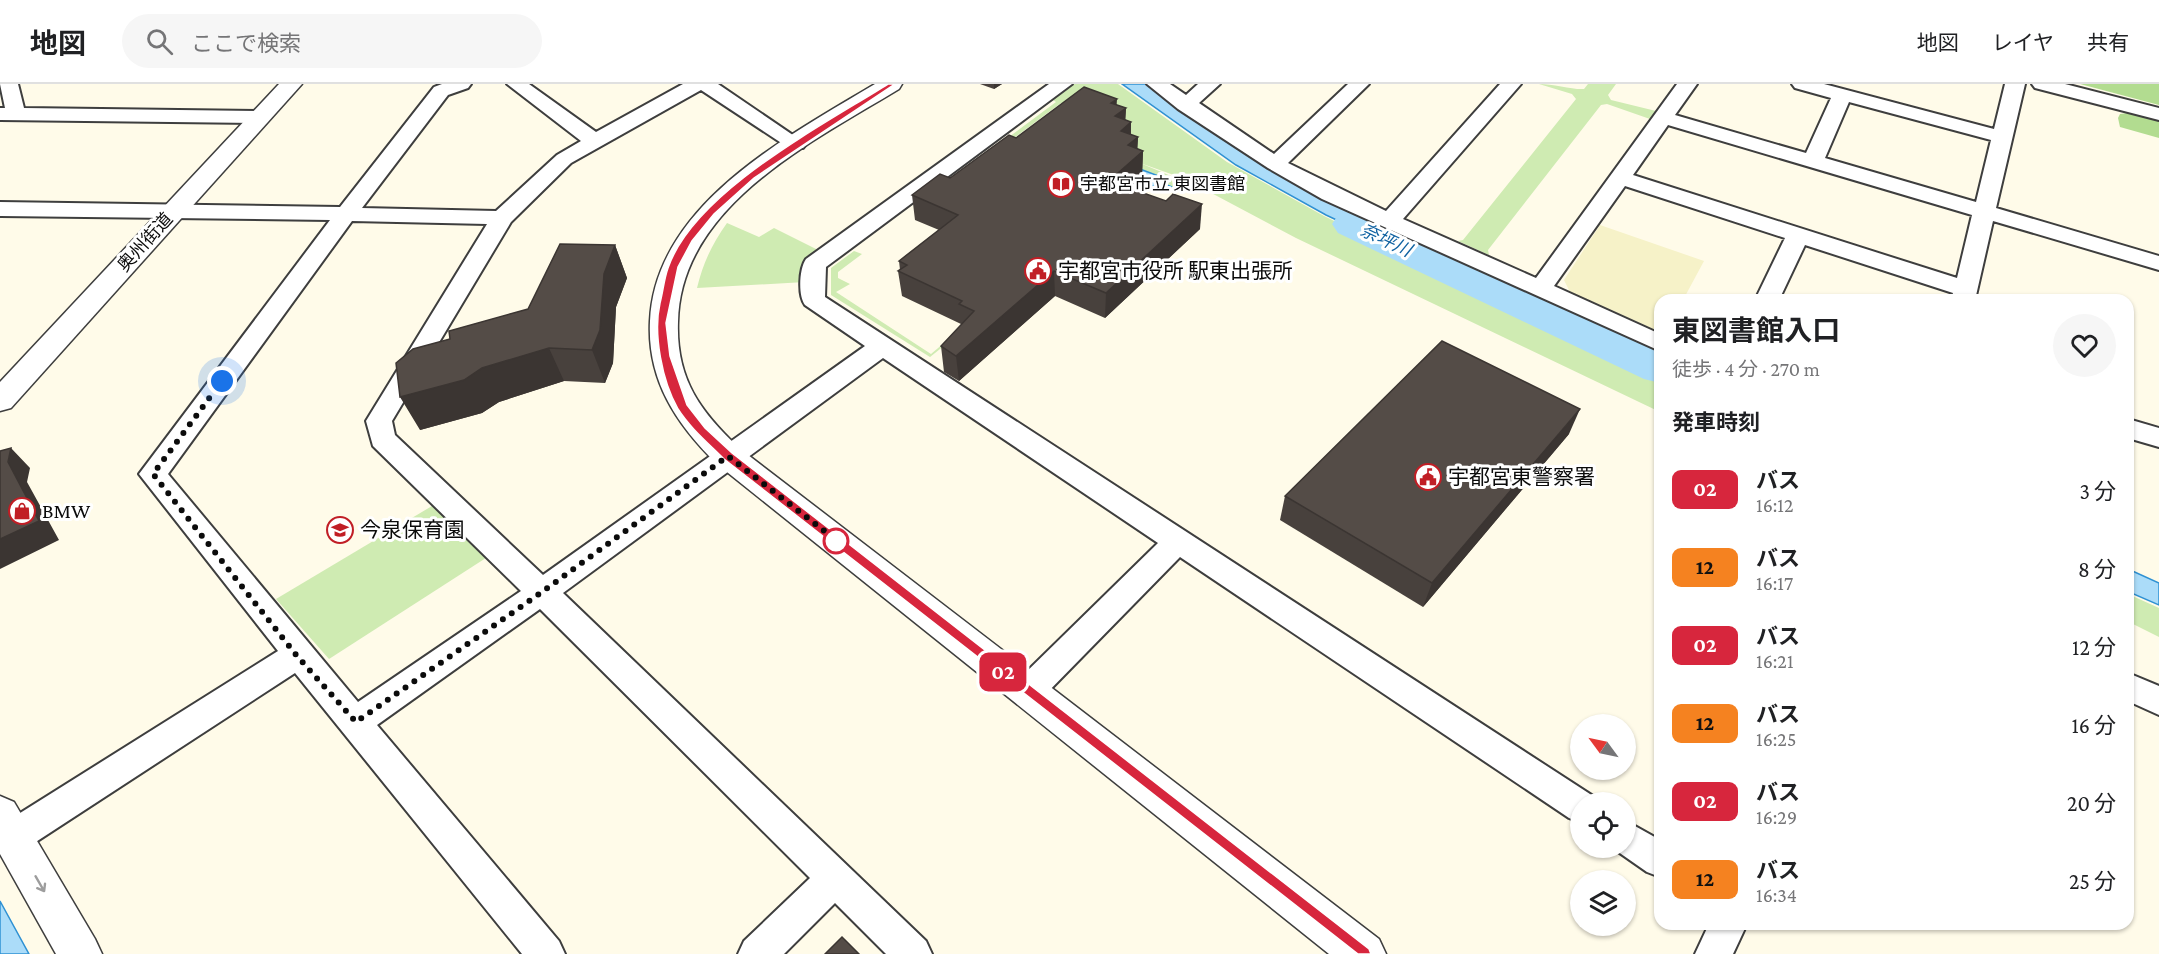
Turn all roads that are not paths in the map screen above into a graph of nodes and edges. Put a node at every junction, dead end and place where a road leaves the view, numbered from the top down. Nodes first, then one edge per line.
1 (8, 84) edge
2 (291, 84) edge
3 (461, 84) edge
4 (517, 84) edge
5 (697, 84) edge
6 (705, 84) edge
7 (891, 84) edge
8 (1062, 84) edge
9 (1157, 84) edge
10 (1210, 84) edge
11 (1359, 84) edge
12 (1511, 84) edge
13 (1687, 84) edge
14 (1802, 84) edge
15 (2015, 84) edge
16 (2042, 84) edge
17 (1842, 95) junction
18 (1185, 105) junction
19 (8, 114) edge
20 (2159, 114) edge
21 (259, 117) junction
22 (1664, 118) junction
23 (2002, 137) junction
24 (595, 141) junction
25 (796, 144) junction
26 (1813, 161) junction
27 (1275, 164) junction
28 (1621, 178) junction
29 (0, 209) edge
30 (173, 211) junction
31 (1984, 211) junction
32 (346, 214) junction
33 (502, 218) junction
34 (1389, 221) junction
35 (1798, 235) junction
36 (2159, 263) edge
37 (1541, 288) junction
38 (1770, 294) edge
39 (1961, 294) edge
40 (1964, 294) edge
41 (1654, 340) edge
42 (881, 347) junction
43 (0, 401) edge
44 (2134, 430) edge
45 (2159, 438) edge
46 (728, 456) junction
47 (1177, 542) junction
48 (542, 592) junction
49 (297, 656) junction
50 (2134, 689) edge
51 (1028, 691) junction
52 (2159, 701) edge
53 (356, 722) junction
54 (1570, 800) edge
55 (6, 826) edge
56 (1636, 844) edge
57 (1654, 856) edge
58 (835, 878) junction
59 (1725, 930) edge
60 (80, 954) edge
61 (546, 954) edge
62 (758, 954) edge
63 (912, 954) edge
64 (1364, 954) edge
65 (1714, 954) edge

1 - 19 street
2 - 21 street, 奥州街道
3 - 32 street
4 - 24 street
5 - 24 street
6 - 25 street
7 - 25 street
8 - 42 street
9 - 18 street
10 - 18 street
11 - 27 street
12 - 34 street
13 - 22 street
14 - 17 street
15 - 23 street
16 - 20 street
17 - 23 street
17 - 26 street
18 - 27 street
19 - 21 street
21 - 30 street, 奥州街道
22 - 26 street
22 - 28 street
23 - 31 street
24 - 33 street
25 - 46 street
26 - 31 street
27 - 34 street
28 - 35 street
28 - 37 street
29 - 30 street
30 - 32 street
30 - 43 street, 奥州街道
31 - 36 street
31 - 40 street
32 - 33 street
32 - 49 street
33 - 48 street
34 - 37 street
35 - 38 street
35 - 39 street
37 - 41 street
42 - 46 street
42 - 47 street
44 - 45 street
46 - 48 street
46 - 51 street
47 - 51 street
47 - 54 street
48 - 53 street
48 - 58 street
49 - 53 street
49 - 55 street
50 - 52 street
51 - 64 street
53 - 61 street
55 -> 60 street
56 - 57 street
58 - 62 street
58 - 63 street
59 - 65 street

